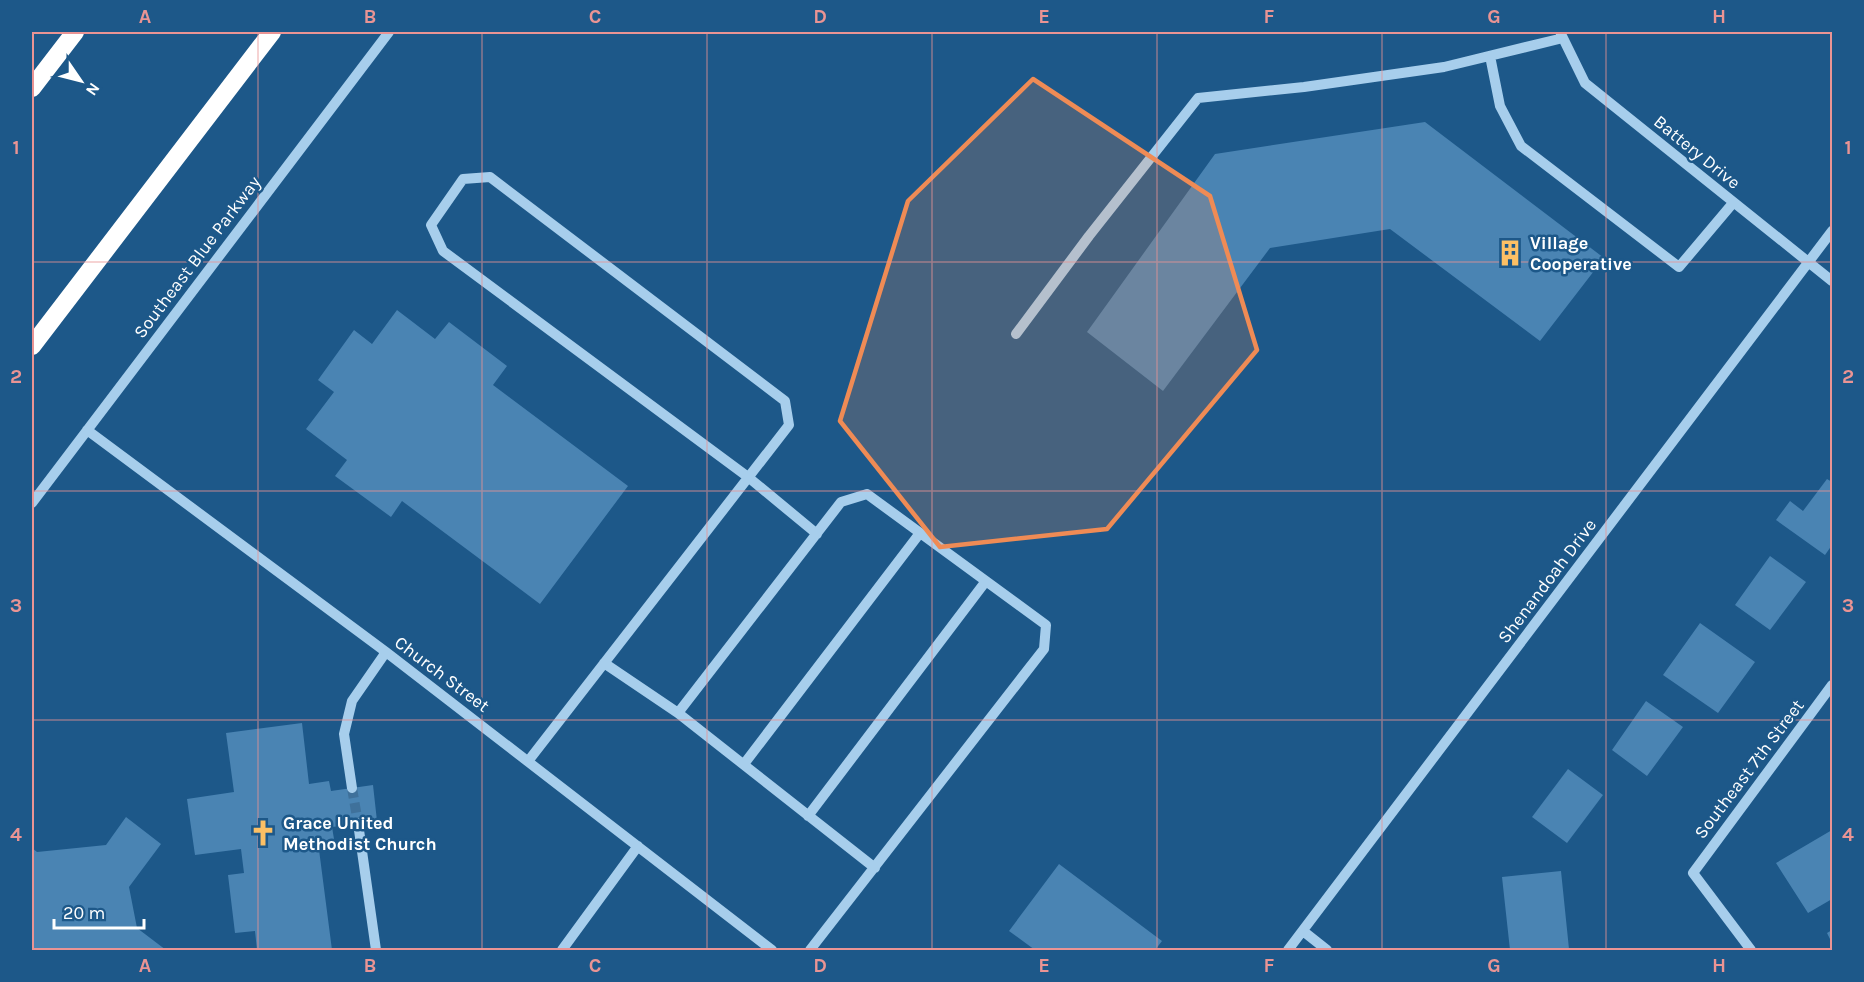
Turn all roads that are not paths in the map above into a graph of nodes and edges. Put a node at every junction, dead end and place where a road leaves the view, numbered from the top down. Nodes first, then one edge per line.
1 (75, 32) edge
2 (272, 32) edge
3 (389, 32) edge
4 (1561, 35) edge
5 (1490, 56) junction
6 (32, 88) edge
7 (1733, 203) junction
8 (1833, 231) edge
9 (1808, 263) junction
10 (1833, 281) edge
11 (1016, 334) dead end
12 (32, 346) edge
13 (87, 430) junction
14 (748, 477) junction
15 (32, 503) edge
16 (920, 533) junction
17 (817, 534) junction
18 (986, 581) junction
19 (386, 652) junction
20 (604, 663) junction
21 (1833, 685) edge
22 (678, 713) junction
23 (529, 760) junction
24 (744, 764) junction
25 (352, 788) tunnel mouth
26 (808, 816) junction
27 (358, 823) tunnel mouth
28 (638, 846) junction
29 (875, 868) junction
30 (1303, 931) junction
31 (375, 951) edge
32 (562, 951) edge
33 (772, 951) edge
34 (810, 951) edge
35 (1288, 951) edge
36 (1327, 951) edge
37 (1751, 951) edge

1 - 6 highway
2 - 12 highway
3 - 13 street, Southeast Blue Parkway
4 - 5 street
4 - 7 street, Battery Drive
5 - 7 street
5 - 11 street
7 - 9 street, Battery Drive
8 - 9 street, Shenandoah Drive
9 - 10 street, Battery Drive
9 - 30 street, Shenandoah Drive
13 - 15 street, Southeast Blue Parkway
13 - 19 street, Church Street
14 - 14 street
14 - 17 street
14 - 20 street
16 - 17 street
16 - 18 street
16 - 24 street
17 - 22 street
18 - 26 street
18 - 29 street
19 - 23 street, Church Street
19 - 25 street
20 - 22 street
20 - 23 street
21 - 37 street, Southeast 7th Street
22 - 24 street
23 - 28 street, Church Street
24 - 26 street
26 - 29 street
27 - 31 street
28 - 32 street
28 - 33 street, Church Street
29 - 34 street
30 - 35 street, Shenandoah Drive
30 - 36 street

